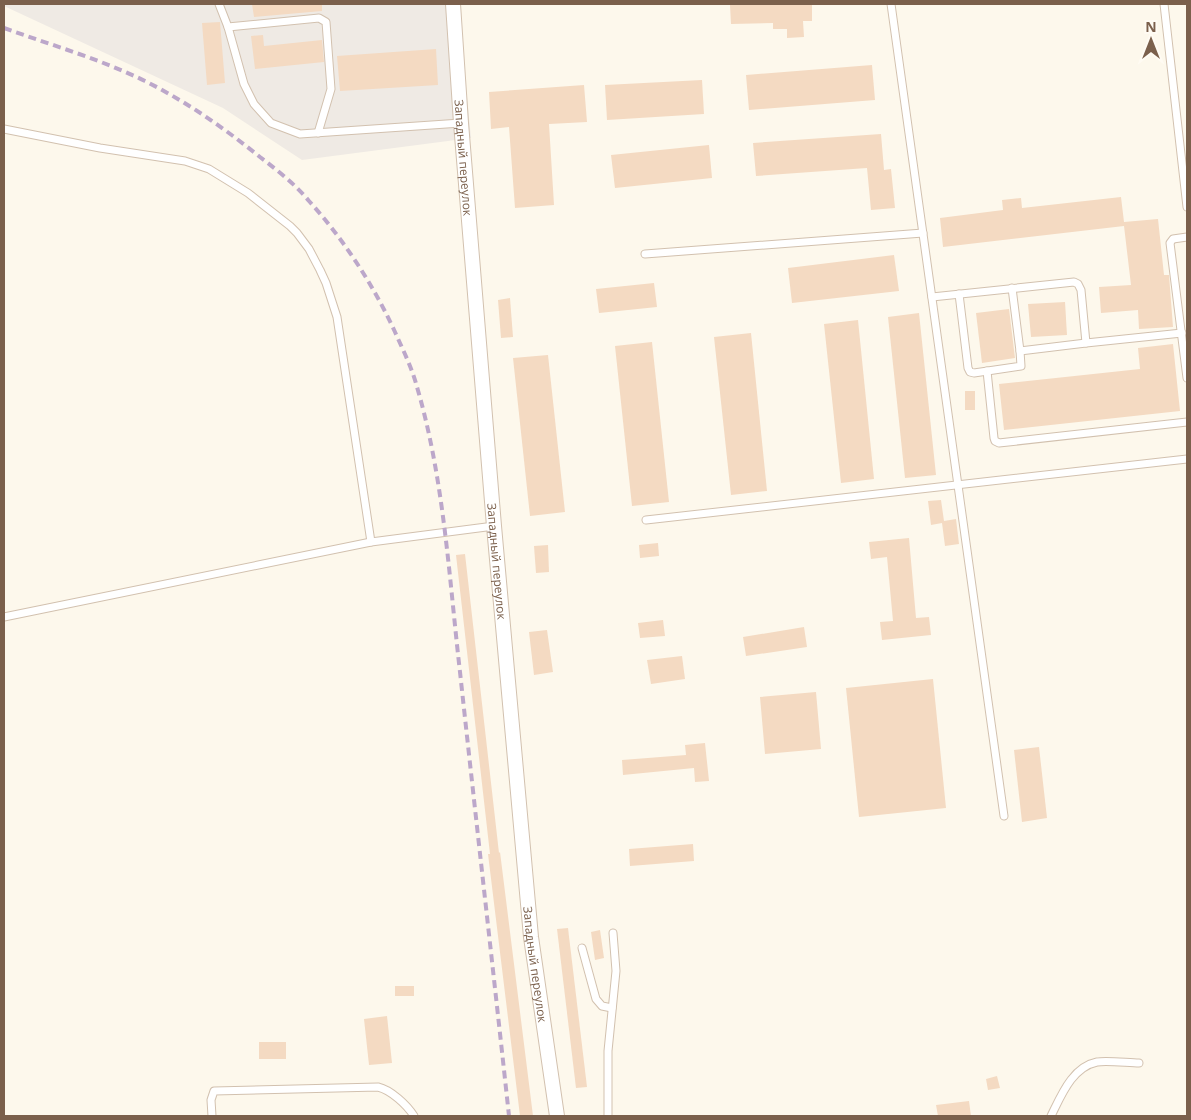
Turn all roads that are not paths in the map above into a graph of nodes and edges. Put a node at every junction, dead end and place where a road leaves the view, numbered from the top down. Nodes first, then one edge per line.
1 (219, 4) edge
2 (453, 4) edge
3 (891, 4) edge
4 (1164, 4) edge
5 (228, 27) junction
6 (461, 123) junction
7 (4, 129) edge
8 (318, 133) junction
9 (1187, 207) edge
10 (923, 233) junction
11 (1187, 237) edge
12 (645, 254) dead end
13 (1012, 288) junction
14 (959, 294) junction
15 (932, 297) junction
16 (1182, 333) junction
17 (1086, 343) junction
18 (1020, 351) junction
19 (987, 371) junction
20 (1187, 378) edge
21 (1187, 422) edge
22 (1187, 458) edge
23 (958, 486) junction
24 (646, 520) dead end
25 (494, 526) junction
26 (371, 542) junction
27 (4, 617) edge
28 (1004, 816) dead end
29 (613, 933) dead end
30 (582, 948) dead end
31 (612, 1008) junction
32 (1140, 1063) dead end
33 (212, 1116) edge
34 (414, 1116) edge
35 (557, 1116) edge
36 (608, 1116) edge
37 (1050, 1116) edge

1 - 5 lane
2 - 6 street, Западный переулок
3 - 10 lane
4 - 9 lane
5 - 8 lane
5 - 8 lane
6 - 8 lane
6 - 25 street, Западный переулок
7 - 26 lane
10 - 12 lane
10 - 15 lane
11 - 16 lane
13 - 14 lane
13 - 17 lane
13 - 18 lane
14 - 15 lane
14 - 19 lane
15 - 23 lane
16 - 17 lane
16 - 20 lane
17 - 18 lane
18 - 19 lane
19 - 21 lane
22 - 23 lane
23 - 24 lane
23 - 28 lane
25 - 26 lane
25 - 35 street, Западный переулок
26 - 27 lane
29 - 31 lane
30 - 31 lane
31 - 36 lane
32 - 37 lane
33 - 34 lane

